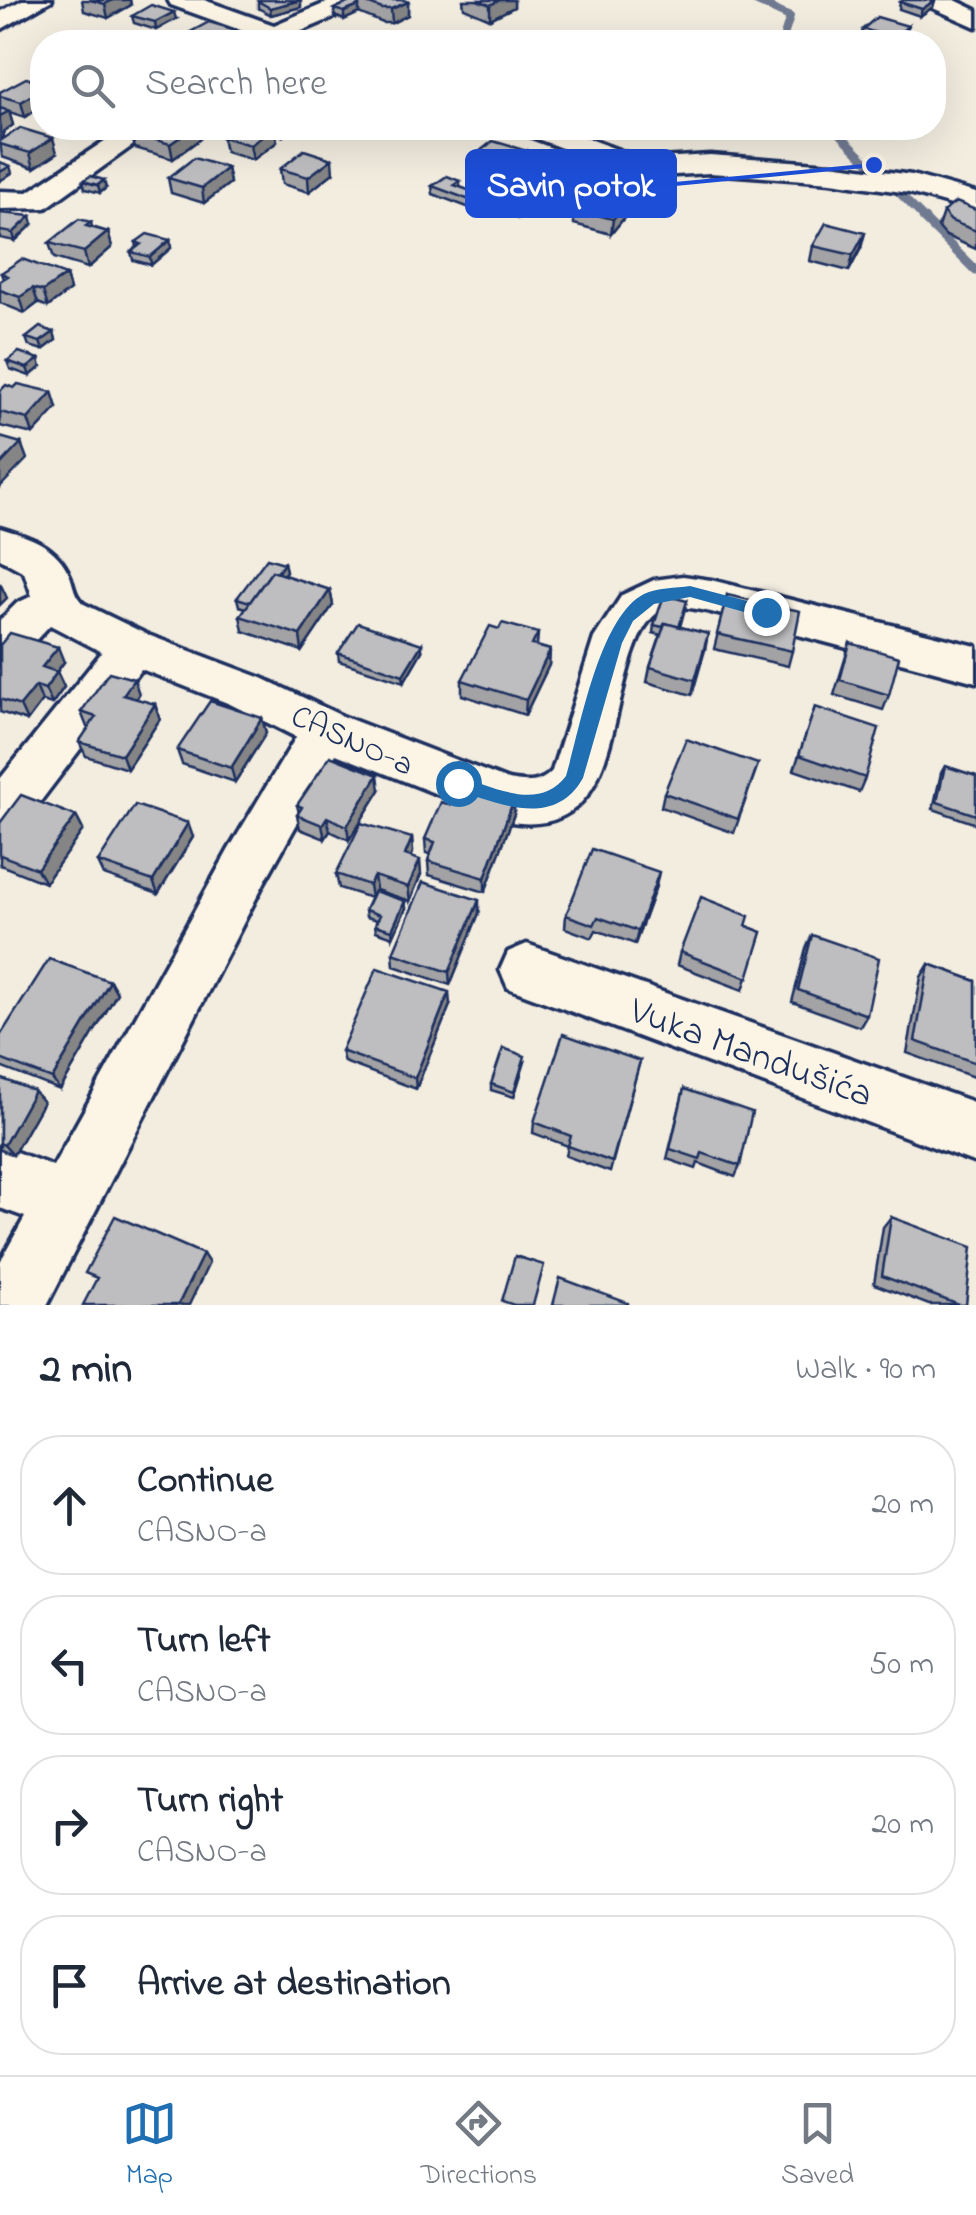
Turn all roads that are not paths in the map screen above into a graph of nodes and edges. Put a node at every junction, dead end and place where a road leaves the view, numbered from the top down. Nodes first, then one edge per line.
1 (40, 0) edge
2 (180, 0) edge
3 (354, 0) edge
4 (935, 0) edge
5 (976, 19) edge
6 (0, 22) edge
7 (255, 30) edge
8 (298, 30) edge
9 (125, 140) edge
10 (566, 140) edge
11 (0, 200) edge
12 (976, 203) edge
13 (0, 544) edge
14 (55, 604) junction
15 (132, 646) junction
16 (0, 649) edge
17 (976, 664) edge
18 (325, 730) junction
19 (0, 816) edge
20 (527, 970) dead end
21 (976, 1132) edge
22 (0, 1176) edge
23 (66, 1202) junction
24 (12, 1305) edge

1 - 6 street
2 - 7 street
3 - 8 street
4 - 5 street
9 - 11 street
10 - 12 street
13 - 14 street
14 - 15 street, CASNO-a
14 - 16 street
15 - 18 street, CASNO-a
15 - 19 street
17 - 18 street, CASNO-a
18 - 23 street
20 - 21 street, Vuka Mandušića
22 - 23 street
23 - 24 street

